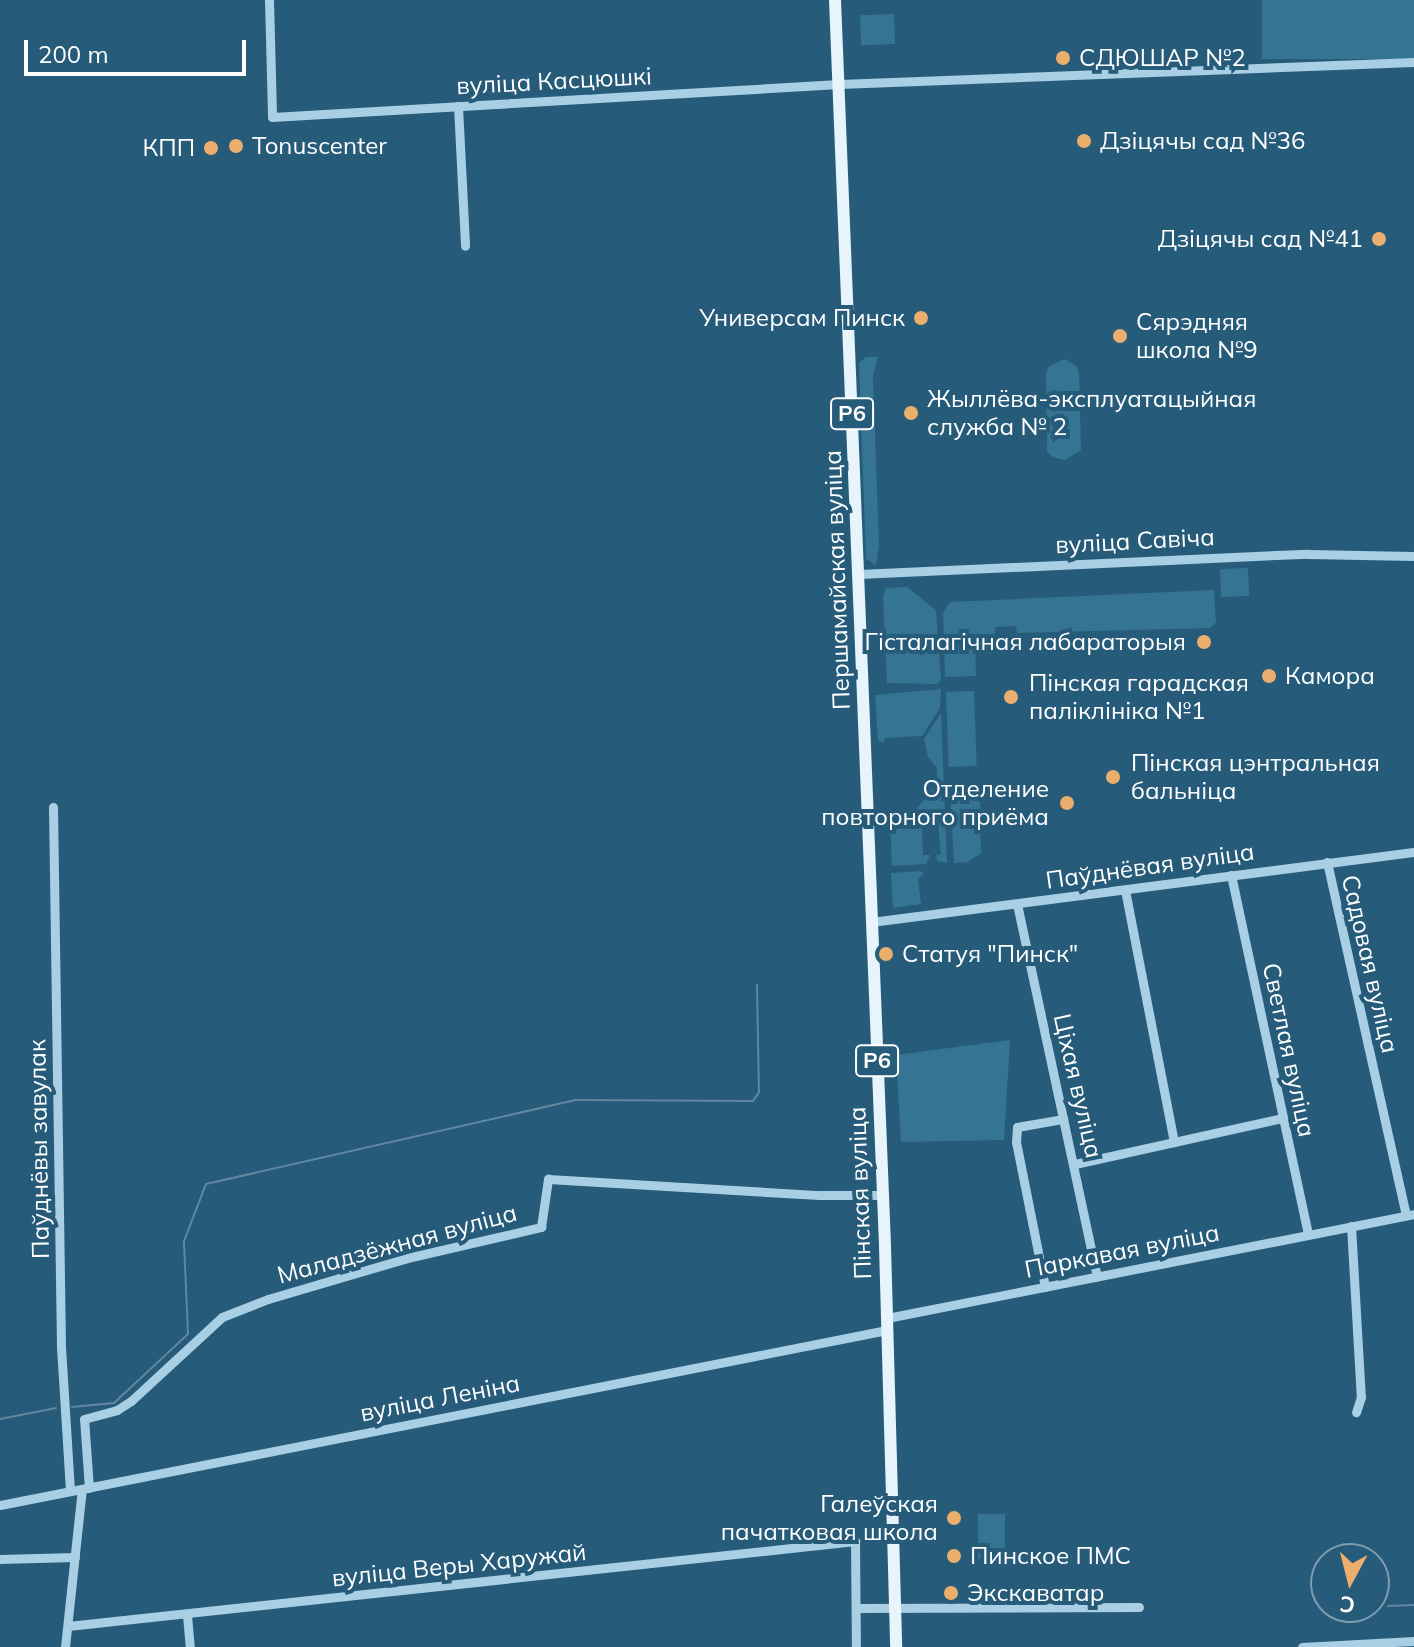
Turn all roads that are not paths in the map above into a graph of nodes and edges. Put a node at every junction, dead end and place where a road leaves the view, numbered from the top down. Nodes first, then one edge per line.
1 (269, 0) edge
2 (835, 0) edge
3 (1414, 62) edge
4 (839, 84) junction
5 (458, 106) junction
6 (465, 246) dead end
7 (1414, 556) edge
8 (859, 574) junction
9 (53, 807) dead end
10 (1414, 852) edge
11 (1327, 862) junction
12 (1231, 875) junction
13 (1125, 890) junction
14 (1017, 904) junction
15 (871, 922) junction
16 (1283, 1118) junction
17 (1063, 1119) junction
18 (1174, 1142) junction
19 (1075, 1164) junction
20 (883, 1195) junction
21 (1410, 1215) edge
22 (1351, 1226) junction
23 (1308, 1234) junction
24 (1097, 1277) junction
25 (1045, 1287) junction
26 (887, 1324) junction
27 (1356, 1412) dead end
28 (86, 1488) junction
29 (70, 1491) junction
30 (0, 1505) edge
31 (75, 1557) junction
32 (0, 1559) edge
33 (896, 1607) junction
34 (1139, 1607) dead end
35 (856, 1608) junction
36 (187, 1615) junction
37 (68, 1626) junction
38 (1414, 1641) edge
39 (65, 1647) edge
40 (190, 1647) edge
41 (856, 1647) edge
42 (896, 1647) edge
43 (1302, 1647) edge

1 - 5 street, вуліца Касцюшкі
2 - 4 main road, Першамайская вуліца / Р6
3 - 4 street, вуліца Касцюшкі
4 - 5 street, вуліца Касцюшкі
4 - 8 main road, Першамайская вуліца / Р6
5 - 6 street, вуліца Касцюшкі
7 - 8 street, вуліца Савіча
8 - 15 main road, Першамайская вуліца / Р6
9 - 29 street, Паўднёвы завулак
10 - 11 street, Паўднёвая вуліца
11 - 12 street, Паўднёвая вуліца
11 - 21 street, Садовая вуліца
12 - 13 street, Паўднёвая вуліца
12 - 16 street, Светлая вуліца
13 - 14 street, Паўднёвая вуліца
13 - 18 street
14 - 15 street, Паўднёвая вуліца
14 - 17 street, Ціхая вуліца
15 - 20 main road, Пінская вуліца / Р6
16 - 18 street
16 - 23 street, Светлая вуліца
17 - 19 street, Ціхая вуліца
17 - 25 street
18 - 19 street
19 - 24 street, Ціхая вуліца
20 - 26 main road, Пінская вуліца / Р6
20 - 28 street, Маладзёжная вуліца
21 - 22 street, Паркавая вуліца
22 - 23 street, Паркавая вуліца
22 - 27 street
23 - 24 street, Паркавая вуліца
24 - 25 street, Паркавая вуліца
25 - 26 street, Паркавая вуліца
26 - 28 street, вуліца Леніна
26 - 33 main road, Пінская вуліца / Р6
28 - 29 street, вуліца Леніна
28 - 31 street
29 - 30 street, вуліца Леніна
31 - 32 street
31 - 37 street
33 - 34 street
33 - 35 street
33 - 42 main road, Пінская вуліца / Р6
35 - 36 street, вуліца Веры Харужай
35 - 41 street
36 - 37 street, вуліца Веры Харужай
36 - 40 street
37 - 39 street
38 - 43 street

